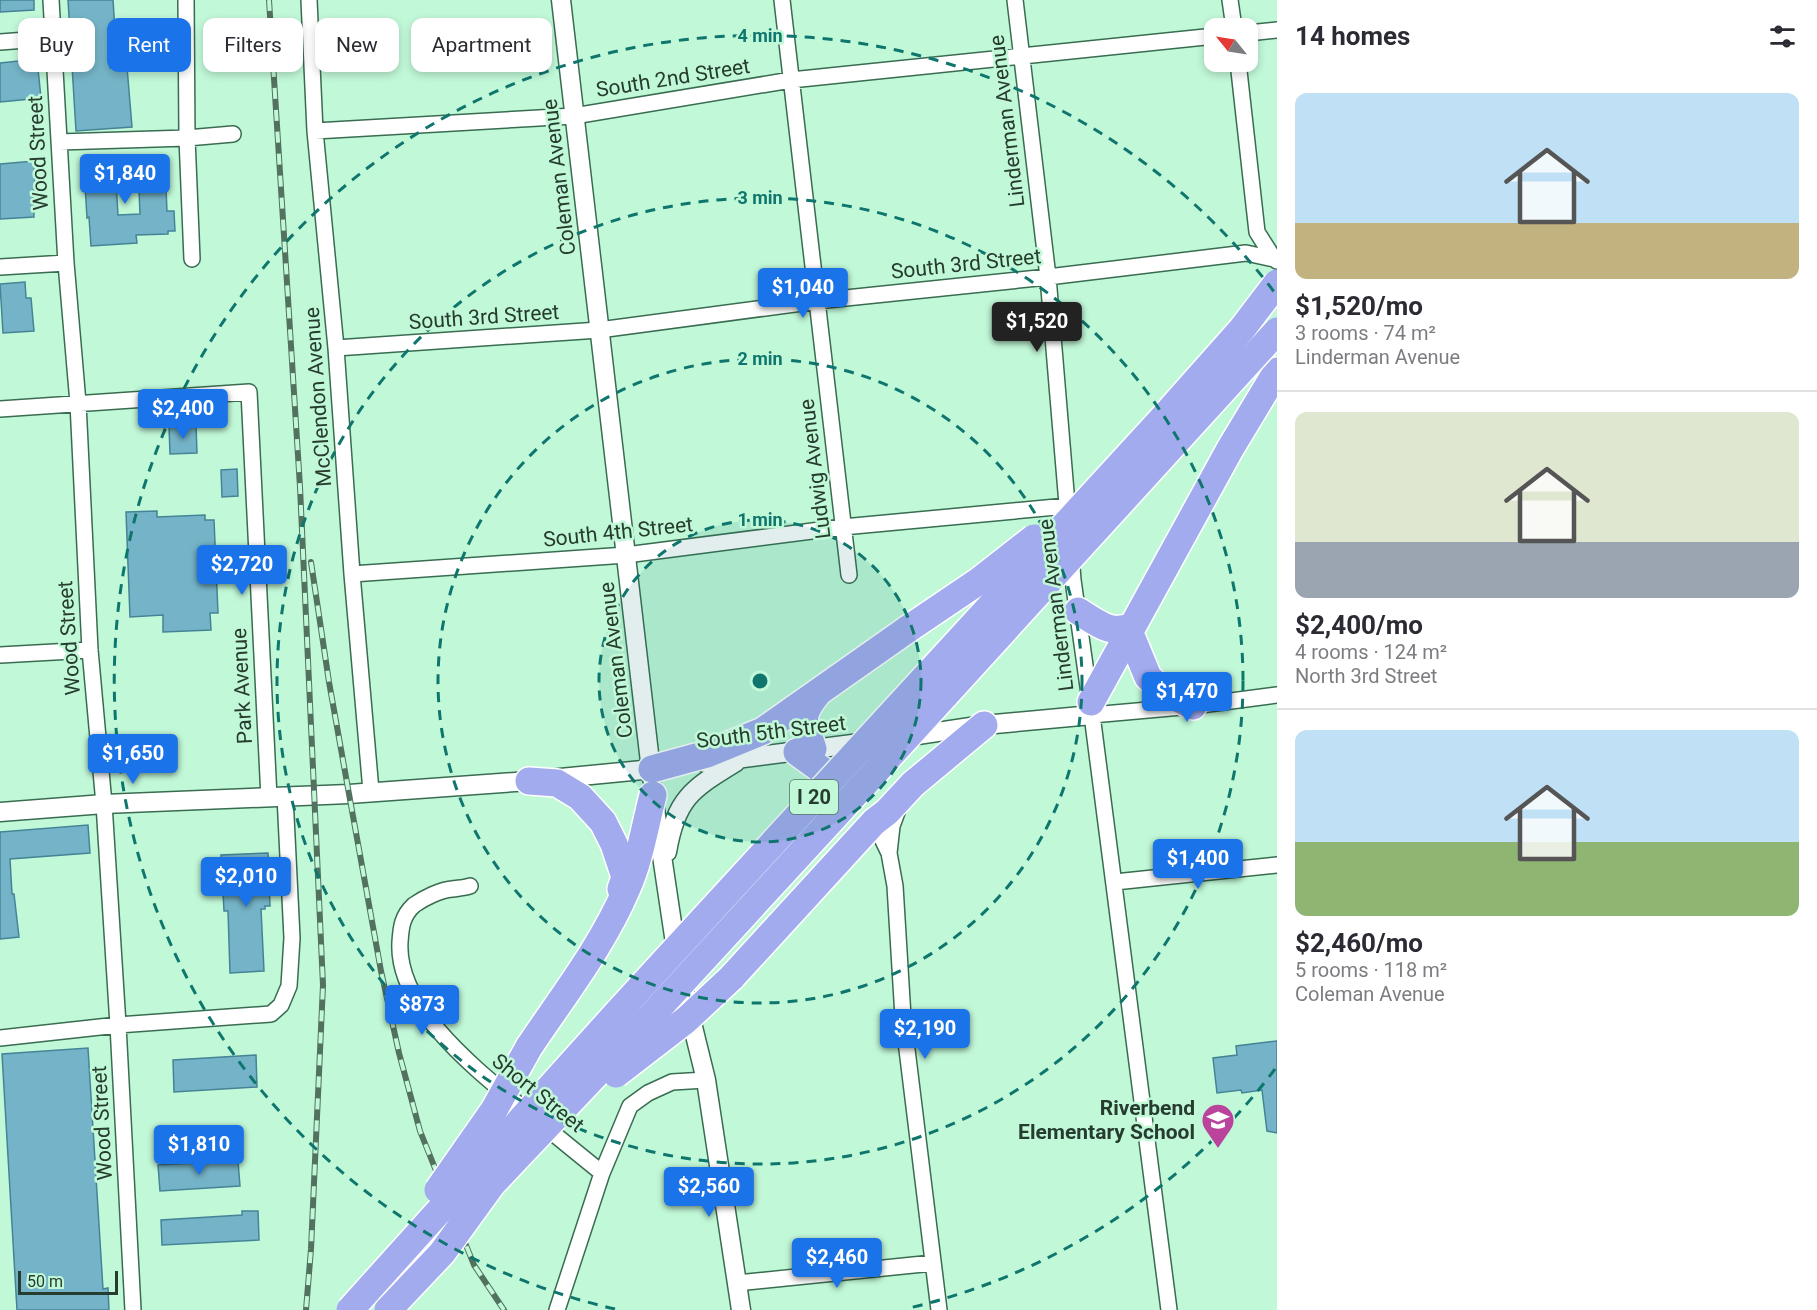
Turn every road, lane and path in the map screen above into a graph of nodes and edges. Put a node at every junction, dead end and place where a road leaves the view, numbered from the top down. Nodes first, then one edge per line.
1 (51, 0) edge
2 (186, 0) edge
3 (309, 0) edge
4 (561, 0) edge
5 (782, 0) edge
6 (1015, 0) edge
7 (1230, 0) edge
8 (52, 18) edge
9 (1233, 18) edge
10 (1277, 30) edge
11 (1258, 32) edge
12 (1204, 37) edge
13 (18, 41) edge
14 (0, 42) edge
15 (1022, 56) junction
16 (55, 72) edge
17 (1239, 72) edge
18 (791, 80) junction
19 (574, 116) junction
20 (315, 131) junction
21 (232, 134) dead end
22 (187, 138) junction
23 (59, 142) junction
24 (192, 259) dead end
25 (66, 263) junction
26 (0, 267) edge
27 (1276, 268) edge
28 (1048, 277) junction
29 (817, 300) junction
30 (599, 330) junction
31 (1277, 331) edge
32 (336, 348) junction
33 (1277, 371) edge
34 (78, 403) junction
35 (0, 409) edge
36 (1130, 454) junction
37 (1067, 506) junction
38 (843, 527) junction
39 (626, 555) junction
40 (352, 574) junction
41 (849, 576) dead end
42 (1078, 611) junction
43 (1130, 628) junction
44 (90, 650) junction
45 (0, 655) edge
46 (817, 694) junction
47 (1277, 695) edge
48 (1193, 706) junction
49 (1091, 708) junction
50 (984, 725) junction
51 (805, 751) junction
52 (743, 758) junction
53 (529, 781) junction
54 (652, 782) junction
55 (371, 791) junction
56 (905, 793) junction
57 (277, 797) junction
58 (104, 804) junction
59 (0, 812) edge
60 (874, 822) junction
61 (889, 854) junction
62 (1277, 865) edge
63 (664, 868) junction
64 (1115, 882) junction
65 (470, 886) dead end
66 (606, 931) junction
67 (118, 1025) junction
68 (0, 1038) edge
69 (706, 1080) junction
70 (602, 1173) junction
71 (492, 1184) junction
72 (933, 1263) junction
73 (737, 1283) junction
74 (368, 1290) junction
75 (133, 1310) edge
76 (350, 1310) edge
77 (388, 1310) edge
78 (557, 1310) edge
79 (741, 1310) edge
80 (939, 1310) edge
81 (1169, 1310) edge

1 - 8 street, Wood Street
2 - 22 street
3 - 20 street, McClendon Avenue
4 - 19 street, Coleman Avenue
5 - 18 street, Ludwig Avenue
6 - 15 street, Linderman Avenue
7 - 9 street
10 - 11 street
12 - 15 street, South 2nd Street
13 - 14 street
15 - 18 street, South 2nd Street
15 - 28 street, Linderman Avenue
16 - 23 street, Wood Street
17 - 27 street
18 - 19 street, South 2nd Street
18 - 29 street, Ludwig Avenue
19 - 20 street, South 2nd Street
19 - 30 street, Coleman Avenue
20 - 32 street, McClendon Avenue
21 - 22 street
22 - 23 street
22 - 24 street
23 - 25 street, Wood Street
25 - 26 street
25 - 34 street, Wood Street
27 - 28 street, South 3rd Street
27 - 36 highway, I 20, bridge
28 - 29 street, South 3rd Street
28 - 37 street, Linderman Avenue
29 - 30 street, South 3rd Street
29 - 38 street, Ludwig Avenue
30 - 32 street, South 3rd Street
30 - 39 street, Coleman Avenue
31 - 71 highway, I 20, bridge
32 - 40 street, McClendon Avenue
33 - 43 highway
34 - 35 street
34 - 44 street, Wood Street
34 - 57 street, Park Avenue
36 - 46 highway, bridge
36 - 74 highway, I 20, bridge
37 - 38 street, South 4th Street
37 - 42 street, Linderman Avenue
38 - 39 street, South 4th Street
38 - 41 street, Ludwig Avenue
39 - 40 street, South 4th Street
39 - 54 street, Coleman Avenue
40 - 55 street, McClendon Avenue
42 - 43 highway
42 - 49 street, Linderman Avenue
43 - 48 highway
43 - 49 highway
44 - 45 street
44 - 58 street, Wood Street
46 - 51 highway
46 - 54 highway
47 - 48 street, South 5th Street
48 - 49 street, South 5th Street
49 - 50 street, South 5th Street
49 - 64 street, Linderman Avenue
50 - 51 street, South 5th Street
50 - 56 highway
51 - 52 street, South 5th Street
51 - 60 highway
52 - 54 street, South 5th Street
52 - 63 street
53 - 54 street, South 5th Street
53 - 55 street, South 5th Street
53 - 66 highway
54 - 63 street, Coleman Avenue
54 - 66 highway
55 - 57 street, South 5th Street
56 - 60 highway
56 - 61 street
57 - 58 street, South 5th Street
57 - 67 street, Park Avenue
58 - 59 street, South 5th Street
58 - 67 street, Wood Street
60 - 61 street
60 - 71 highway, bridge
61 - 72 street
62 - 64 street
63 - 69 street, Coleman Avenue
64 - 81 street, Linderman Avenue
65 - 70 street, Short Street
66 - 74 highway, bridge
67 - 68 street, Park Avenue
67 - 75 street, Wood Street
69 - 70 street
69 - 73 street, Coleman Avenue
70 - 78 street
71 - 77 highway, I 20, bridge
72 - 73 street
72 - 80 street
73 - 79 street, Coleman Avenue
74 - 76 highway, I 20, bridge

